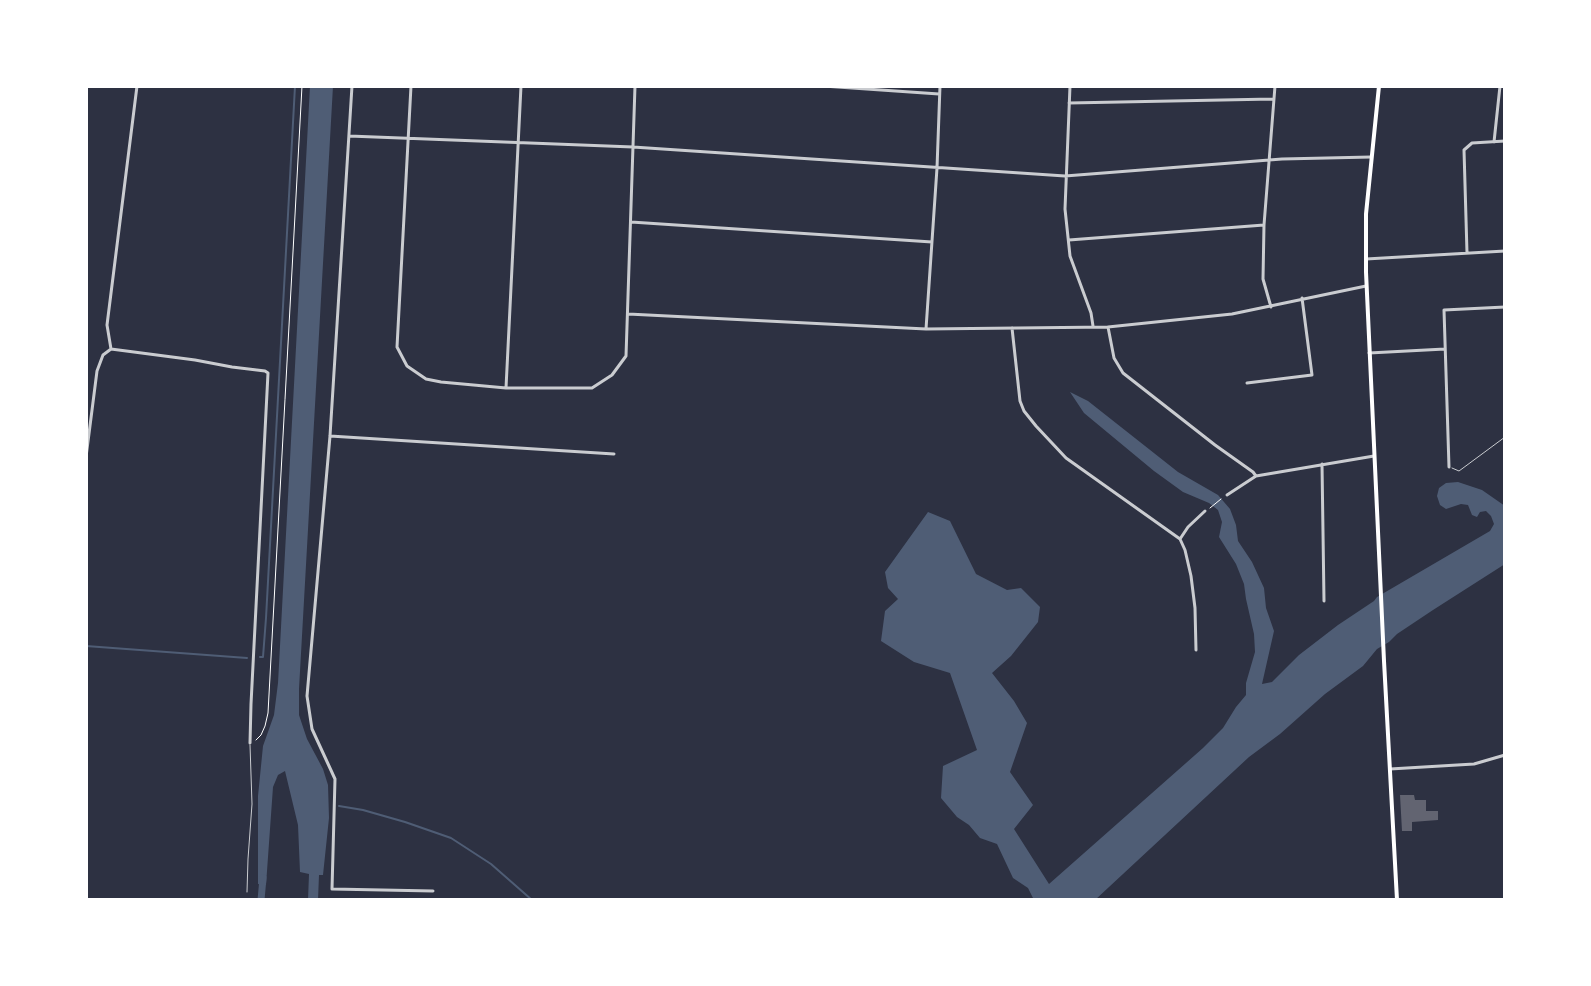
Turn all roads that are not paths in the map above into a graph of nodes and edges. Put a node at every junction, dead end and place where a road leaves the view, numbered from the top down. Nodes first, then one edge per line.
1 (137, 86) edge
2 (352, 86) edge
3 (411, 86) edge
4 (521, 86) edge
5 (635, 86) edge
6 (823, 86) edge
7 (940, 86) edge
8 (1070, 86) edge
9 (1275, 86) edge
10 (1379, 86) edge
11 (1500, 86) edge
12 (849, 87) edge
13 (940, 94) junction
14 (1273, 99) junction
15 (1069, 103) junction
16 (349, 136) junction
17 (409, 137) junction
18 (1505, 141) edge
19 (1494, 142) junction
20 (518, 143) junction
21 (633, 147) junction
22 (1372, 157) junction
23 (1268, 161) junction
24 (937, 168) junction
25 (1065, 176) junction
26 (631, 222) junction
27 (1264, 225) junction
28 (1069, 240) junction
29 (932, 242) junction
30 (1505, 251) edge
31 (1467, 253) junction
32 (1366, 259) junction
33 (1366, 286) junction
34 (1302, 298) junction
35 (1271, 307) junction
36 (1505, 307) edge
37 (628, 314) junction
38 (1093, 327) junction
39 (1108, 327) junction
40 (1012, 328) junction
41 (926, 329) junction
42 (111, 349) junction
43 (1446, 349) junction
44 (1369, 353) junction
45 (1247, 383) dead end
46 (506, 388) junction
47 (330, 436) junction
48 (1505, 437) edge
49 (614, 454) dead end
50 (1374, 456) junction
51 (86, 457) edge
52 (1322, 464) junction
53 (1449, 467) joint
54 (1256, 476) junction
55 (1227, 495) road end
56 (1205, 511) road end
57 (1180, 539) junction
58 (1324, 601) dead end
59 (1196, 650) dead end
60 (250, 743) joint
61 (1505, 755) edge
62 (1390, 770) junction
63 (433, 891) dead end
64 (247, 892) dead end
65 (1397, 900) edge

1 - 42 street
2 - 16 street
3 - 17 street
4 - 20 street
5 - 21 street
6 - 12 street
7 - 13 street
8 - 15 street
9 - 14 street
10 - 22 main road
11 - 19 street
12 - 13 street
13 - 24 street
14 - 15 street
14 - 23 street
15 - 25 street
16 - 17 street
16 - 47 street
17 - 20 street
17 - 46 street
18 - 19 street
19 - 31 street
20 - 21 street
20 - 46 street
21 - 24 street
21 - 26 street
22 - 23 street
22 - 32 main road
23 - 25 street
23 - 27 street
24 - 25 street
24 - 29 street
25 - 28 street
26 - 29 street
26 - 37 street
27 - 28 street
27 - 35 street
28 - 38 street
29 - 41 street
30 - 31 street
31 - 32 street
32 - 33 main road
33 - 34 street
33 - 44 main road
34 - 35 street
34 - 45 street
35 - 39 street
36 - 43 street
37 - 41 street
37 - 46 street
38 - 39 street
38 - 40 street
39 - 54 street
40 - 41 street
40 - 57 street
42 - 51 street
42 - 60 street
43 - 44 street
43 - 53 street
44 - 50 main road
47 - 49 street
47 - 63 street
48 - 53 lane
50 - 52 street
50 - 62 main road
52 - 54 street
52 - 58 street
54 - 55 street
56 - 57 street
57 - 59 street
60 - 64 lane
61 - 62 street
62 - 65 main road

